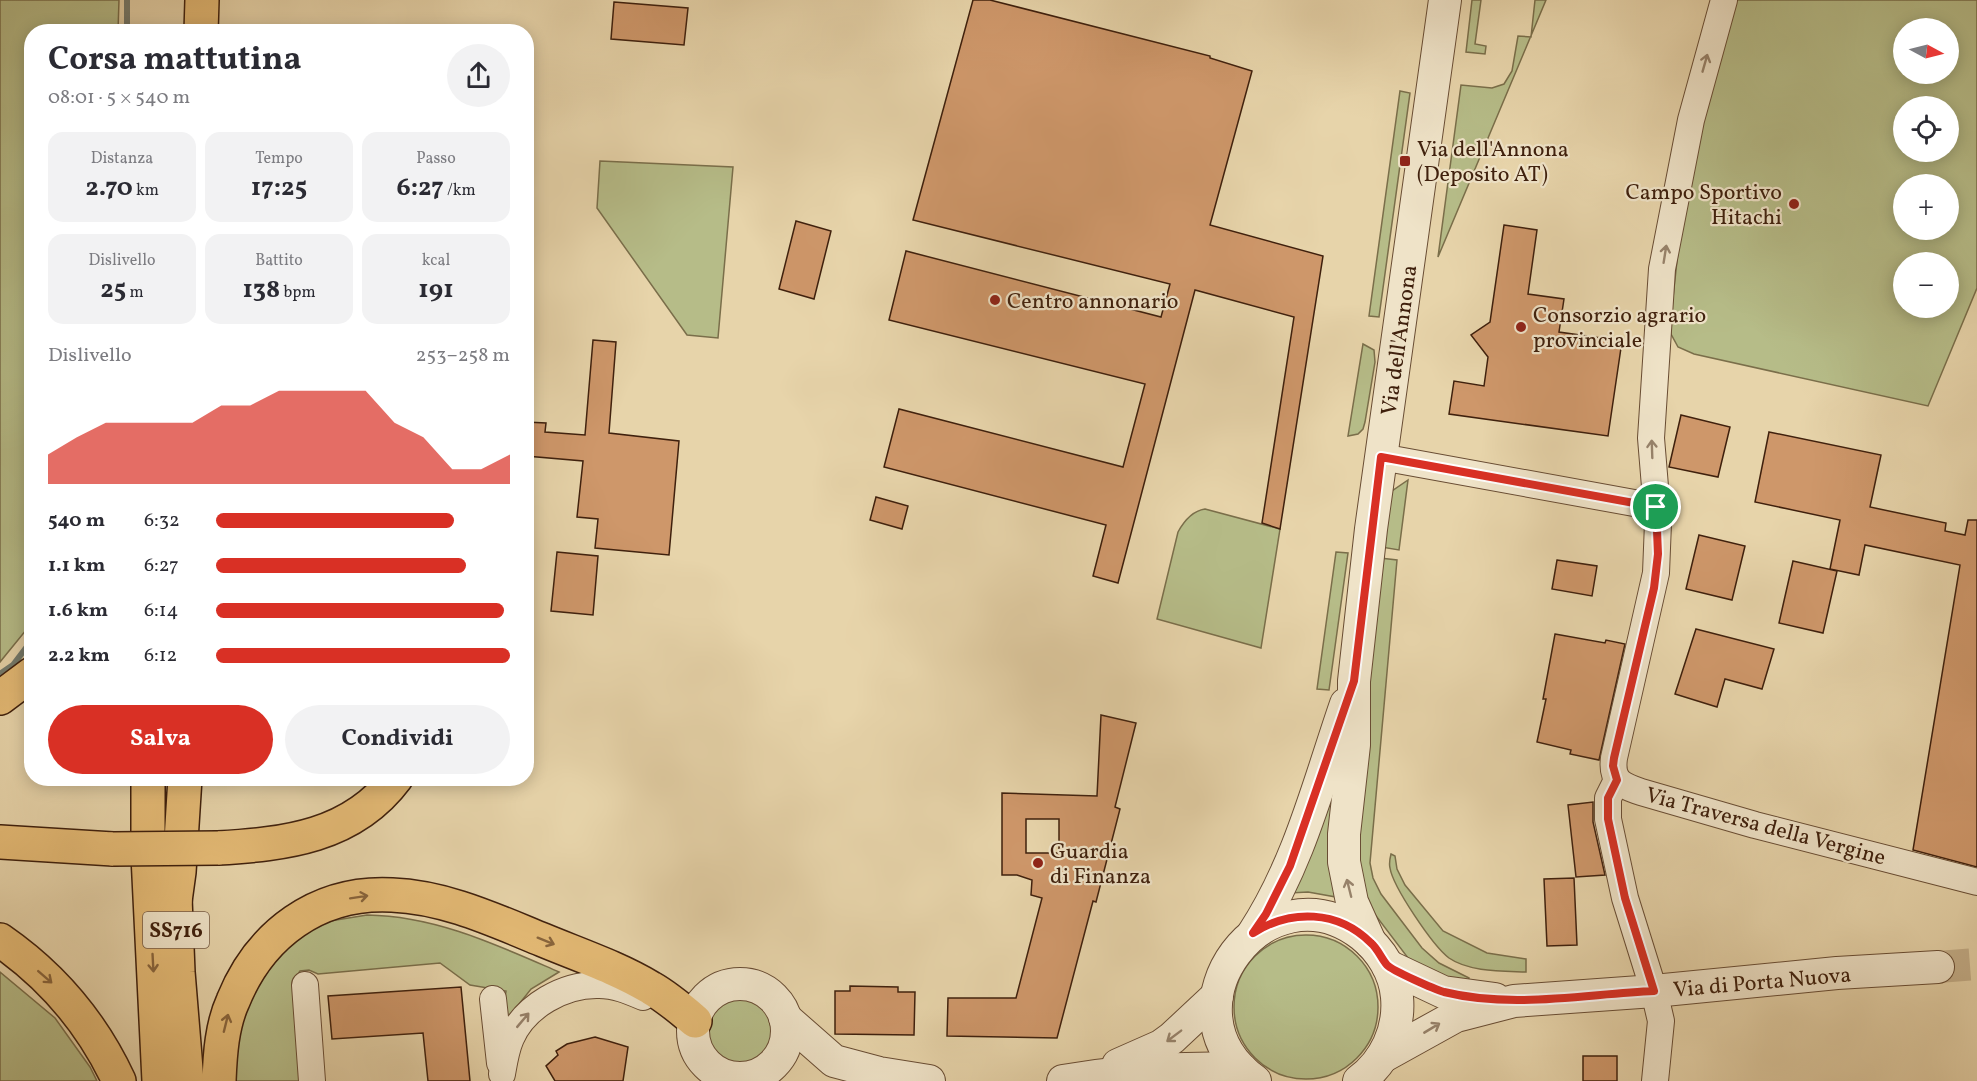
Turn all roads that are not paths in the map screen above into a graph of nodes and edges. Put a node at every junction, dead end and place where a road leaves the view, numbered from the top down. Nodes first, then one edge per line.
1 (181, 0) edge
2 (202, 0) edge
3 (1445, 0) edge
4 (1724, 0) edge
5 (180, 24) edge
6 (201, 24) edge
7 (1381, 457) junction
8 (1656, 507) junction
9 (24, 680) edge
10 (1354, 681) junction
11 (0, 698) edge
12 (1617, 780) junction
13 (148, 786) edge
14 (171, 786) edge
15 (184, 786) edge
16 (389, 786) edge
17 (0, 842) edge
18 (1977, 882) edge
19 (175, 901) junction
20 (1253, 933) junction
21 (0, 940) edge
22 (1379, 954) junction
23 (1938, 967) tunnel mouth
24 (305, 985) dead end
25 (1654, 991) junction
26 (1217, 996) junction
27 (493, 999) dead end
28 (1514, 1001) junction
29 (785, 1018) junction
30 (694, 1026) junction
31 (1382, 1057) junction
32 (834, 1061) junction
33 (768, 1069) junction
34 (1099, 1074) junction
35 (502, 1077) edge
36 (1251, 1078) edge
37 (119, 1081) edge
38 (159, 1081) edge
39 (187, 1081) edge
40 (219, 1081) edge
41 (312, 1081) edge
42 (929, 1081) edge
43 (1063, 1081) edge
44 (1359, 1081) edge
45 (1655, 1081) edge

1 - 5 highway
2 - 6 highway
3 - 7 street, Via dell'Annona
8 -> 4 street, Via Traversa della Vergine
7 - 8 street
7 - 10 street, Via dell'Annona
8 - 12 street, Via Traversa della Vergine
9 - 11 highway
10 - 20 street, Via dell'Annona
22 -> 10 street, Via dell'Annona
12 - 18 street, Via Traversa della Vergine
12 - 25 street
13 -> 38 highway, SS716
14 - 19 highway, SS716
15 - 19 highway
16 - 17 highway, bridge
19 - 39 highway, SS716
20 - 22 street, Via dell'Annona
20 - 26 street, Via dell'Annona
21 -> 37 highway
22 - 28 street, Via di Porta Nuova
22 - 31 street, Via dell'Annona
23 - 25 street, Via di Porta Nuova
24 - 41 street
25 - 28 street, Via di Porta Nuova
25 - 45 street
26 -> 34 street
26 - 36 street, Via dell'Annona
27 - 35 street
31 -> 28 street, Via di Porta Nuova
29 - 30 street
29 - 32 street
29 - 33 street
30 - 33 street
35 -> 30 street
40 -> 30 highway
31 - 44 street, Via dell'Annona
32 - 33 street
32 - 42 street
34 - 36 street
34 - 43 street

